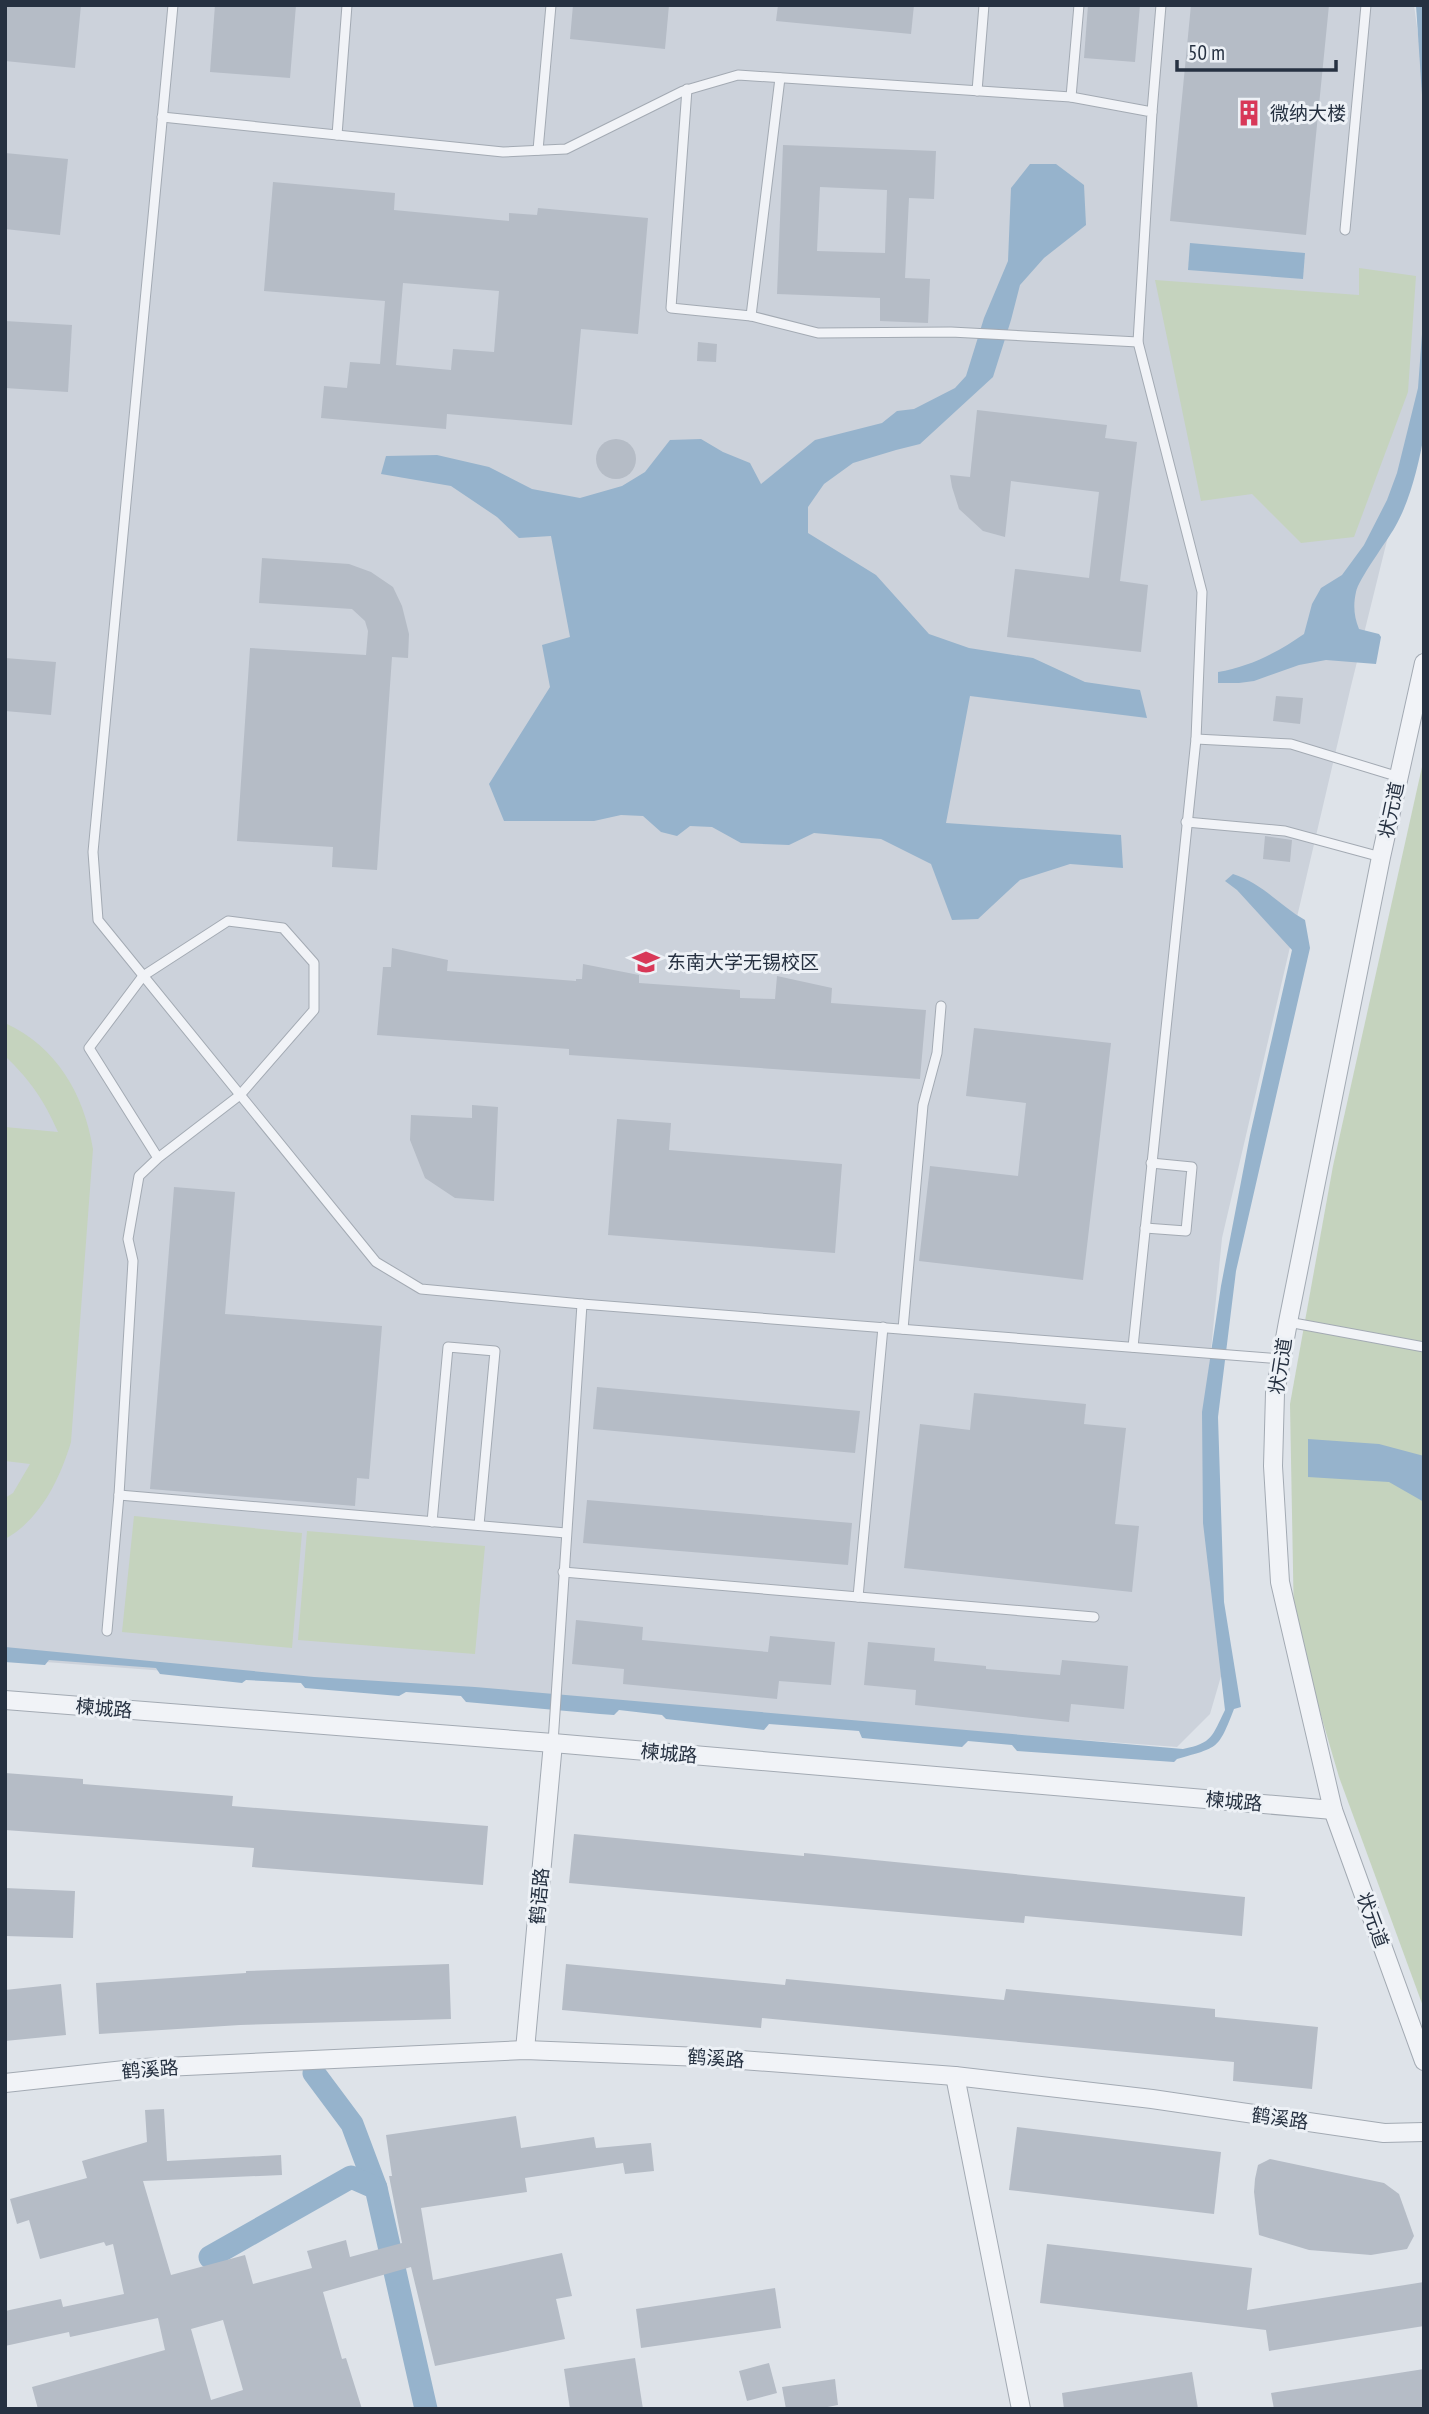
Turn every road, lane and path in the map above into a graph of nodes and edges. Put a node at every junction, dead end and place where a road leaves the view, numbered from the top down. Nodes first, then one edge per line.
1 (173, 5) edge
2 (347, 5) edge
3 (551, 5) edge
4 (984, 5) edge
5 (1079, 5) edge
6 (1161, 5) edge
7 (1366, 5) edge
8 (780, 78) junction
9 (687, 89) junction
10 (977, 91) junction
11 (1071, 97) junction
12 (1153, 113) junction
13 (162, 117) junction
14 (337, 135) junction
15 (538, 150) junction
16 (1345, 230) dead end
17 (751, 316) junction
18 (1138, 342) junction
19 (1424, 663) edge
20 (1196, 739) junction
21 (1399, 777) junction
22 (1186, 822) junction
23 (1381, 857) junction
24 (143, 976) junction
25 (941, 1006) dead end
26 (240, 1095) junction
27 (158, 1158) junction
28 (1152, 1163) junction
29 (1145, 1228) junction
30 (582, 1304) junction
31 (1288, 1322) junction
32 (883, 1327) junction
33 (904, 1329) junction
34 (1133, 1347) junction
35 (1424, 1347) edge
36 (1281, 1359) junction
37 (119, 1495) junction
38 (432, 1522) junction
39 (480, 1525) junction
40 (566, 1533) junction
41 (563, 1572) junction
42 (858, 1597) junction
43 (1094, 1618) dead end
44 (107, 1631) dead end
45 (5, 1700) edge
46 (554, 1743) junction
47 (1333, 1810) junction
48 (525, 2050) junction
49 (1424, 2061) edge
50 (954, 2076) junction
51 (5, 2083) edge
52 (1424, 2132) edge
53 (1021, 2409) edge

1 - 13 lane
2 - 14 lane
3 - 15 lane
4 - 10 lane
5 - 11 lane
6 - 12 lane
7 - 16 lane
8 - 9 lane
8 - 10 lane
8 - 17 lane
9 - 15 lane
9 - 17 lane
10 - 11 lane
11 - 12 lane
12 - 18 lane
13 - 14 lane
13 - 24 lane
14 - 15 lane
17 - 18 lane
18 - 20 lane
19 - 21 street, 状元道
20 - 21 lane
20 - 22 lane
21 - 23 street, 状元道
22 - 23 lane
22 - 28 lane
23 - 31 street, 状元道
24 - 26 lane
24 - 26 lane
24 - 27 lane
25 - 33 lane
26 - 27 lane
26 - 30 lane
27 - 37 lane
28 - 29 lane
28 - 29 lane
29 - 34 lane
30 - 32 lane
30 - 40 lane
31 - 35 lane
31 - 36 street, 状元道
32 - 33 lane
32 - 42 lane
33 - 34 lane
34 - 36 lane
36 - 47 street, 状元道
37 - 38 lane
37 - 44 lane
38 - 39 lane
38 - 39 lane
39 - 40 lane
40 - 41 lane
41 - 42 lane
41 - 46 lane
42 - 43 lane
45 - 46 street, 楝城路
46 - 47 street, 楝城路
46 - 48 street, 鹤语路
47 - 49 street, 状元道
48 - 50 street, 鹤溪路
48 - 51 street, 鹤溪路
50 - 52 street, 鹤溪路
50 - 53 street

